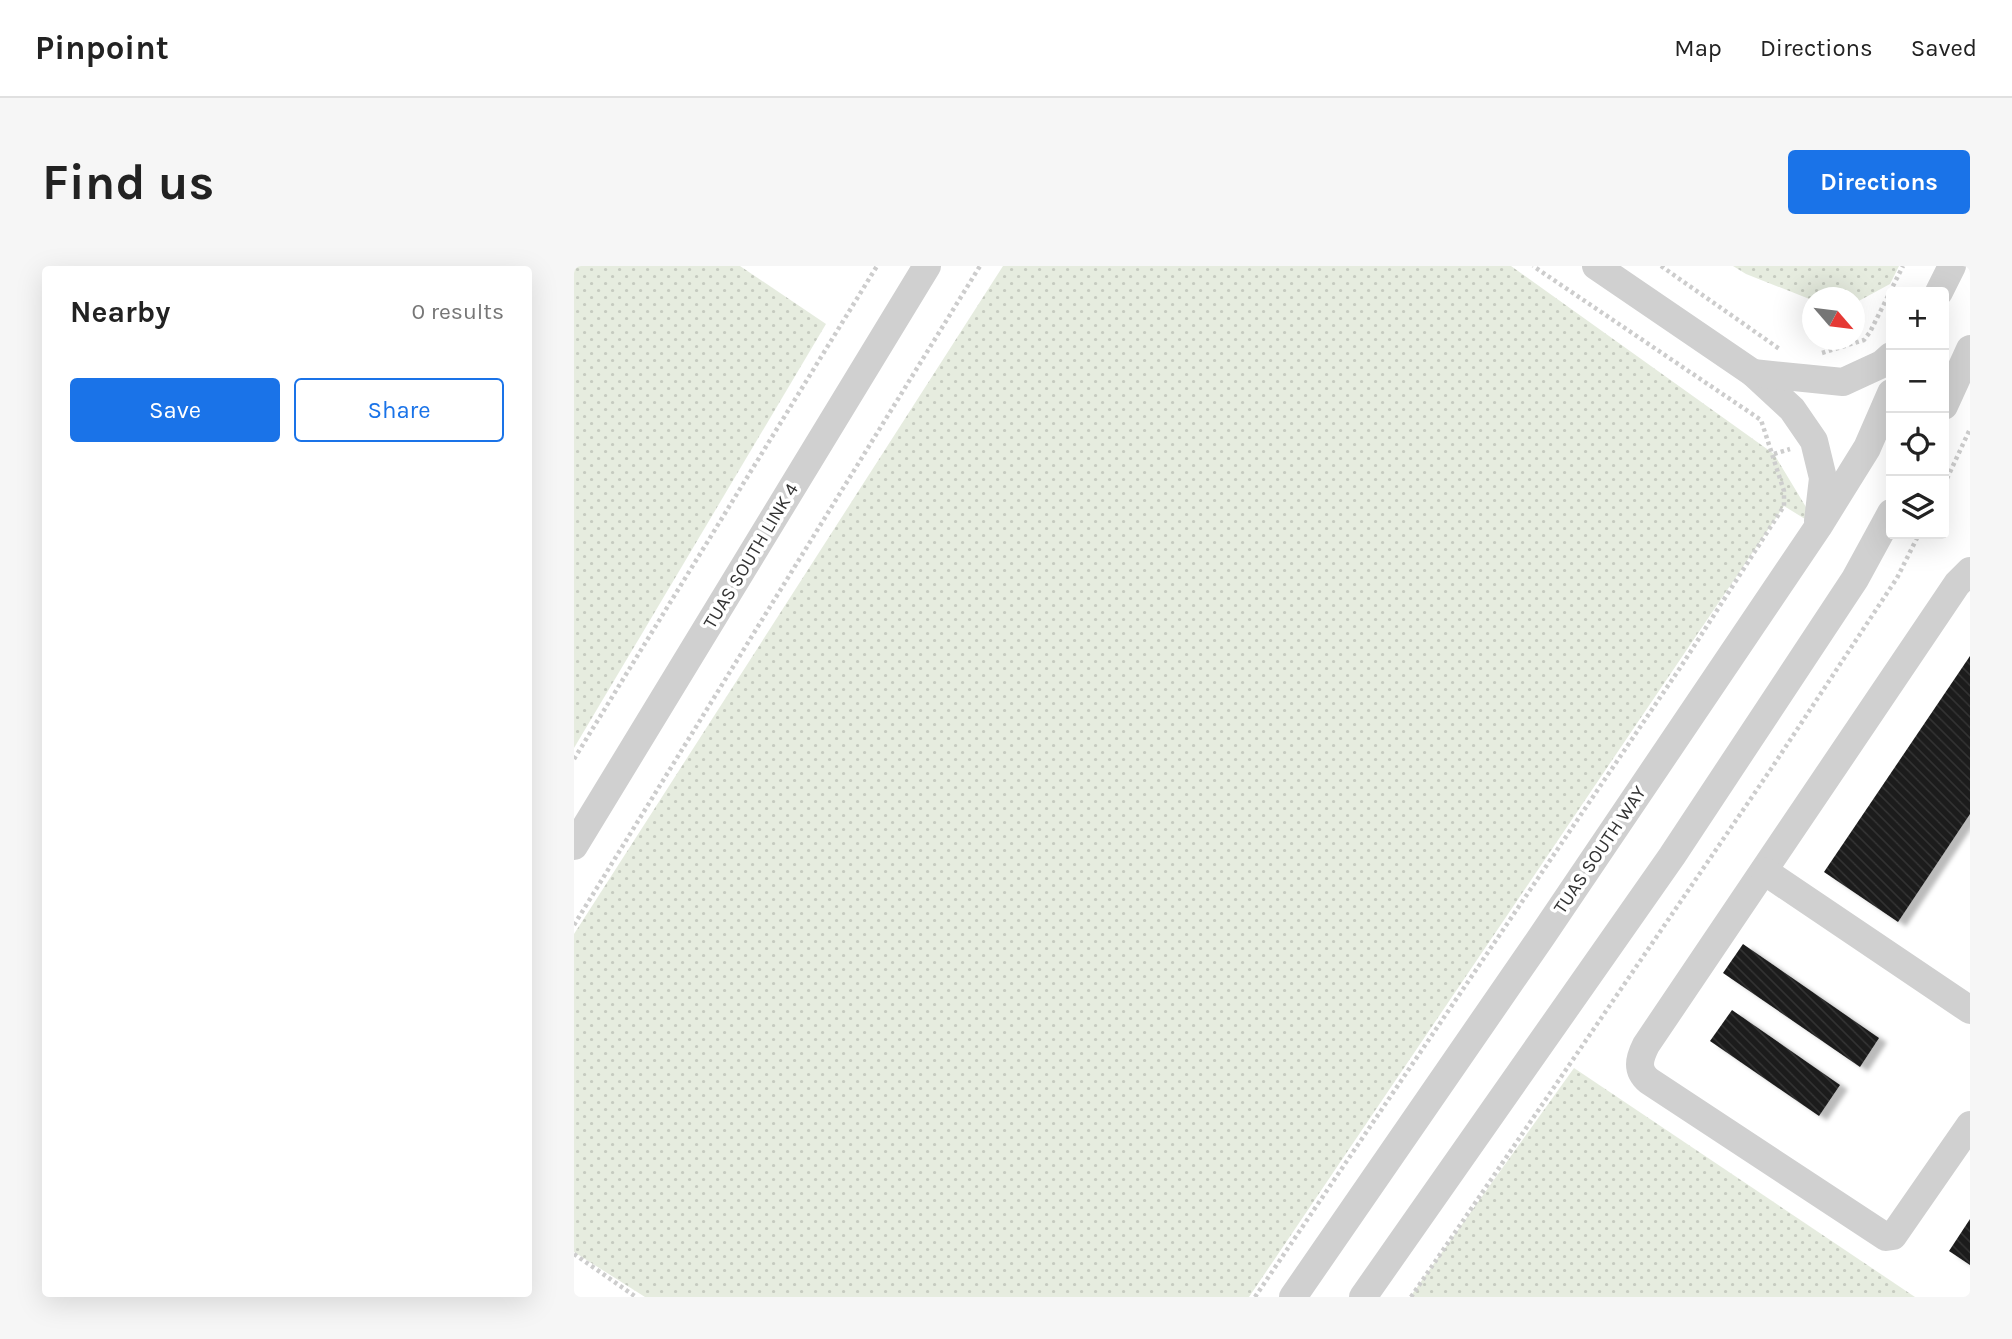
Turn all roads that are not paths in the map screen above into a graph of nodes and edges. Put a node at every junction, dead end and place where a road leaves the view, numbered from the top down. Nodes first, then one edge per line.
1 (927, 266) edge
2 (1595, 266) edge
3 (1952, 266) edge
4 (1942, 287) edge
5 (1970, 349) edge
6 (1886, 361) edge
7 (1753, 373) junction
8 (1949, 395) edge
9 (1886, 404) edge
10 (1886, 522) edge
11 (1818, 527) junction
12 (1970, 571) edge
13 (574, 846) edge
14 (1764, 871) junction
15 (1970, 1010) edge
16 (1970, 1125) edge
17 (1293, 1297) edge
18 (1363, 1297) edge

1 - 13 street, TUAS SOUTH LINK 4
2 - 7 street
3 - 4 street
5 - 8 street
6 - 7 street
7 - 11 street
9 - 11 street, TUAS SOUTH WAY
10 - 18 street
11 - 17 street, TUAS SOUTH WAY
12 - 14 street
14 - 15 street
14 - 16 street

